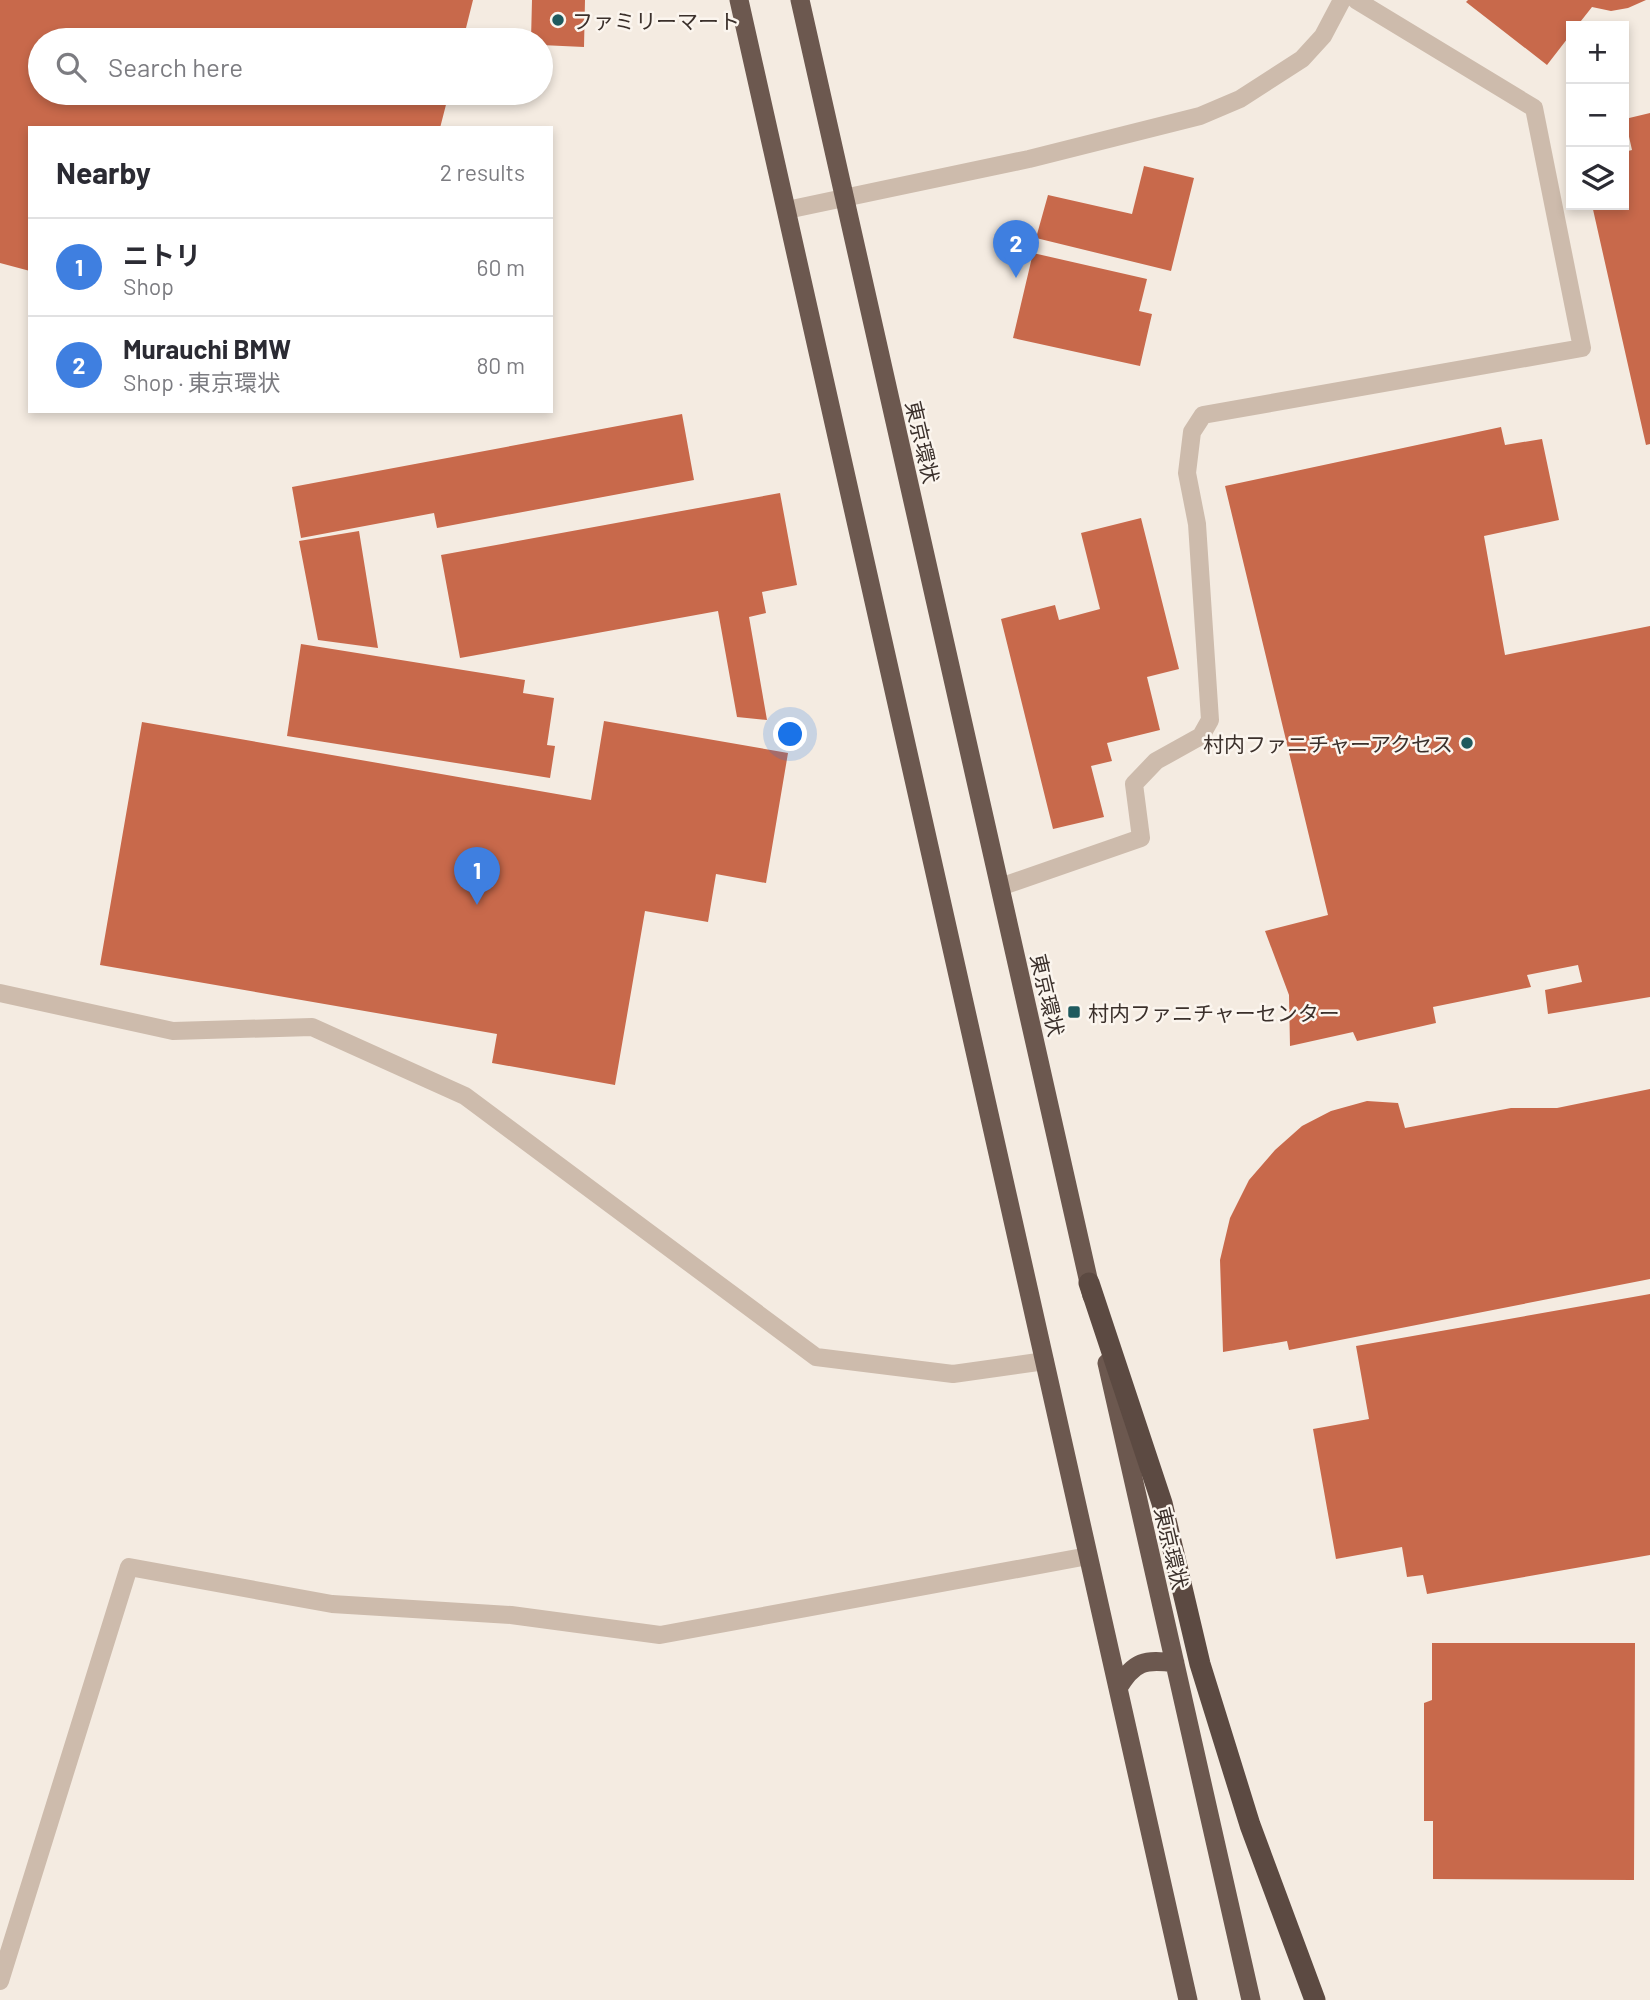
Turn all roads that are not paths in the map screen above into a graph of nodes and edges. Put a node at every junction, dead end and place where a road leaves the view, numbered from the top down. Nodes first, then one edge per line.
1 (739, 0) edge
2 (800, 0) edge
3 (1342, 0) edge
4 (1356, 0) edge
5 (845, 198) junction
6 (787, 210) junction
7 (1000, 887) junction
8 (0, 993) edge
9 (1089, 1283) junction
10 (1045, 1362) junction
11 (1088, 1556) junction
12 (1175, 1663) junction
13 (1118, 1688) junction
14 (0, 1981) edge
15 (1188, 2000) edge
16 (1251, 2000) edge
17 (1315, 2000) edge

1 - 6 highway
2 - 5 highway, 東京環状
3 - 5 street
4 - 7 street
5 - 6 street
5 - 7 highway, 東京環状
6 - 10 highway
7 - 9 highway, 東京環状
8 - 10 street
9 - 12 highway, 東京環状
9 - 17 highway
10 - 11 highway
11 - 13 highway
11 - 14 street
12 - 13 highway
12 - 16 highway, 東京環状
13 - 15 highway

